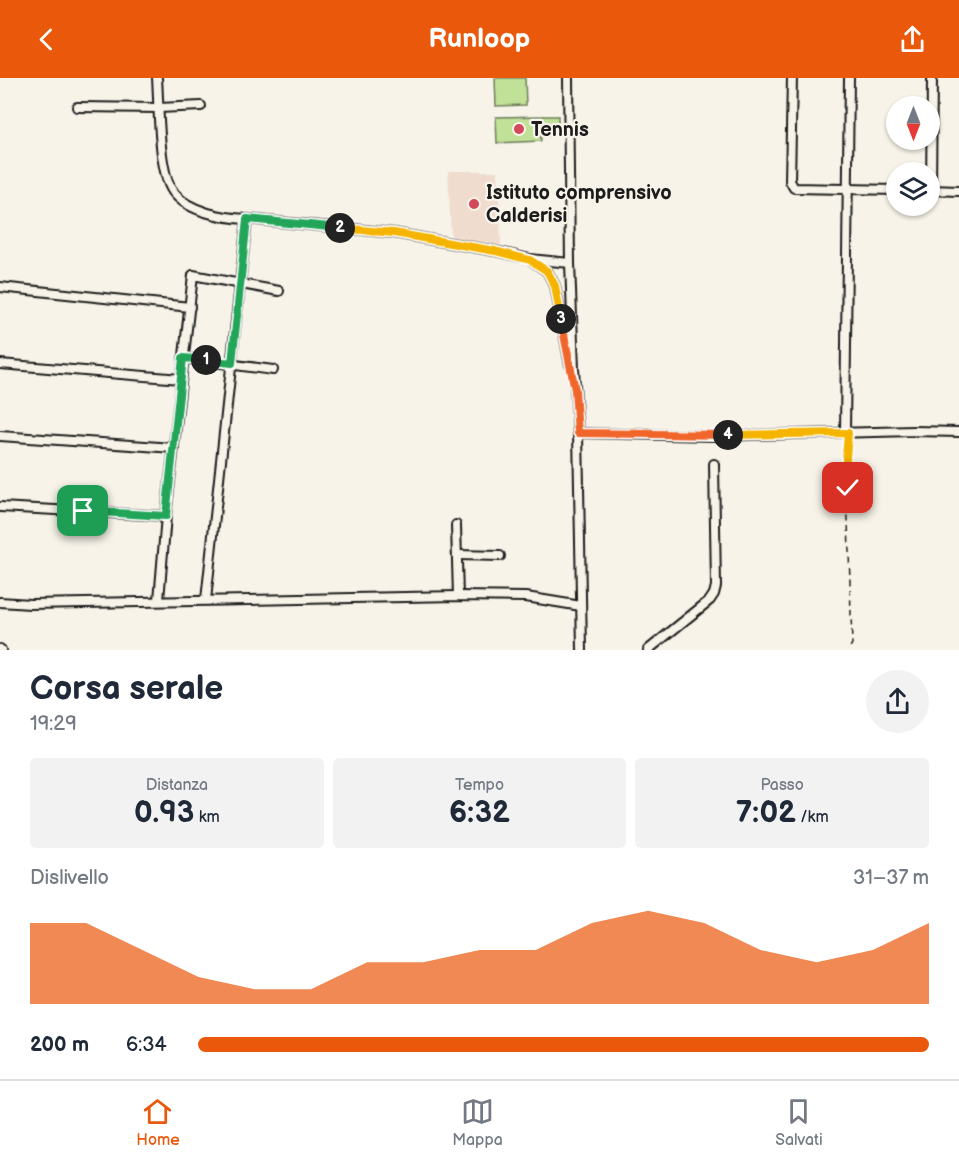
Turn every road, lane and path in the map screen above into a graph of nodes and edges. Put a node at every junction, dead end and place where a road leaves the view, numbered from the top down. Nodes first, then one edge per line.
1 (157, 78) edge
2 (568, 78) edge
3 (792, 78) edge
4 (849, 78) edge
5 (932, 78) edge
6 (201, 106) dead end
7 (77, 107) dead end
8 (159, 108) junction
9 (930, 162) edge
10 (847, 189) junction
11 (886, 190) edge
12 (940, 190) edge
13 (959, 191) edge
14 (247, 219) junction
15 (530, 260) junction
16 (570, 263) junction
17 (240, 283) junction
18 (0, 287) edge
19 (279, 291) dead end
20 (190, 307) junction
21 (183, 358) junction
22 (232, 363) junction
23 (0, 364) edge
24 (273, 370) dead end
25 (181, 379) junction
26 (575, 390) junction
27 (959, 432) edge
28 (578, 433) junction
29 (846, 433) junction
30 (0, 436) edge
31 (174, 448) junction
32 (714, 464) dead end
33 (0, 507) edge
34 (166, 516) junction
35 (456, 525) dead end
36 (457, 555) junction
37 (501, 556) dead end
38 (458, 596) junction
39 (159, 600) junction
40 (206, 600) junction
41 (0, 602) edge
42 (581, 606) junction
43 (582, 650) edge
44 (648, 650) edge
45 (848, 650) edge

1 - 8 street
2 - 16 street
3 - 10 street
4 - 10 street
5 - 9 street
6 - 8 street
7 - 8 street
8 - 14 street
10 - 11 street
10 - 29 street
12 - 13 street
14 - 15 street
14 - 17 street
15 - 16 street
15 - 26 street
16 - 26 street
17 - 19 street
17 - 20 street
17 - 22 street
18 - 20 street
20 - 21 street
21 - 22 street
21 - 25 street
22 - 24 street
22 - 40 street
23 - 25 street
25 - 31 street
26 - 28 street
27 - 29 street
28 - 29 street
28 - 42 street
29 - 45 path
30 - 31 street
31 - 34 street
32 - 44 street
33 - 34 street
34 - 39 street
35 - 36 street
36 - 37 street
36 - 38 street
38 - 40 street
38 - 42 street
39 - 40 street
39 - 41 street
42 - 43 street

